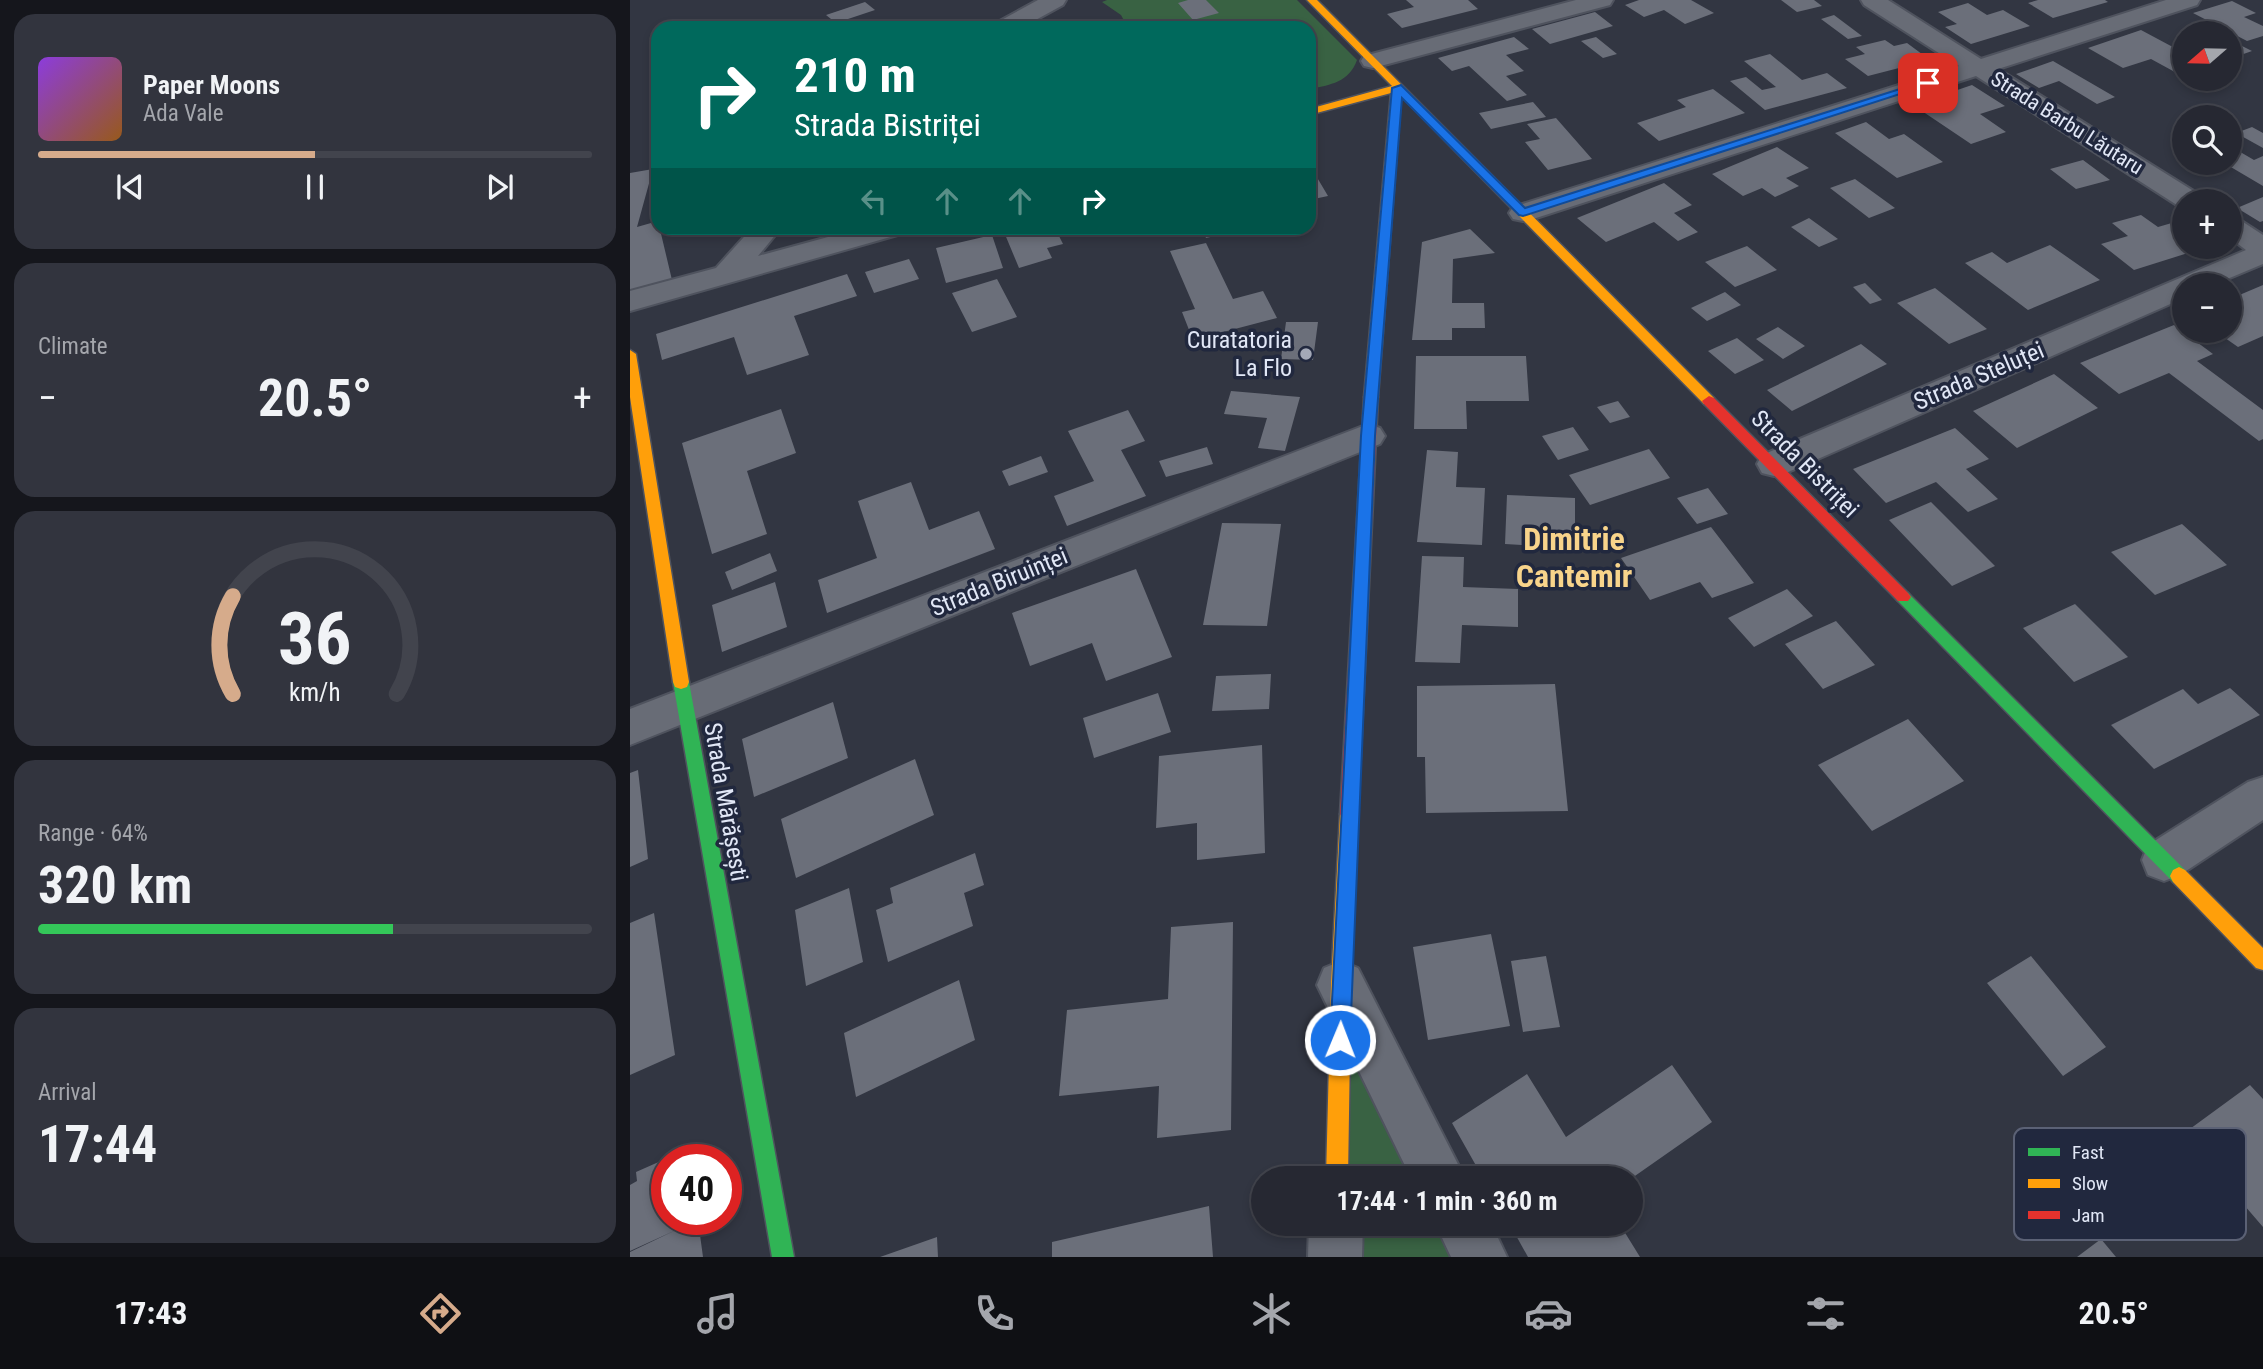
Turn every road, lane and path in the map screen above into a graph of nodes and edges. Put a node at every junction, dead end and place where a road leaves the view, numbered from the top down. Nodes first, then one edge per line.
1 (1312, 0) edge
2 (1602, 0) edge
3 (1872, 0) edge
4 (2189, 0) edge
5 (1040, 2) edge
6 (1014, 21) edge
7 (1373, 61) junction
8 (1979, 67) junction
9 (1397, 88) junction
10 (1316, 110) edge
11 (2172, 190) edge
12 (1523, 212) junction
13 (2242, 234) edge
14 (761, 235) edge
15 (865, 235) edge
16 (2263, 248) edge
17 (2263, 253) edge
18 (727, 273) junction
19 (2216, 273) edge
20 (2172, 292) edge
21 (630, 301) edge
22 (630, 354) edge
23 (1368, 436) junction
24 (1774, 464) junction
25 (685, 705) junction
26 (630, 727) edge
27 (2263, 796) edge
28 (2164, 860) junction
29 (2263, 961) edge
30 (1341, 985) junction
31 (1337, 1166) edge
32 (1433, 1166) edge
33 (1336, 1236) edge
34 (1469, 1236) edge
35 (783, 1257) edge
36 (1335, 1257) edge
37 (1480, 1257) edge

1 - 7 street, Strada Bistriței
2 - 7 street
3 - 8 street, Strada Barbu Lăutaru
4 - 8 street
5 - 6 street
7 - 9 street, Strada Bistriței
8 - 11 street, Strada Barbu Lăutaru
8 - 12 street
9 - 10 street
9 - 12 street, Strada Bistriței
9 - 23 street
12 - 24 street, Strada Bistriței
13 - 16 street
14 - 18 street
15 - 18 street
17 - 19 street, Strada Steluței
18 - 21 street
20 - 24 street, Strada Steluței
22 - 25 street, Strada Mărășești
23 - 25 street, Strada Biruinței
23 - 30 street
24 - 28 street, Strada Bistriței
25 - 26 street, Strada Biruinței
25 - 35 street, Strada Mărășești
27 - 28 street
28 - 29 street, Strada Bistriței
30 - 31 street
30 - 32 street
33 - 36 street
34 - 37 street

